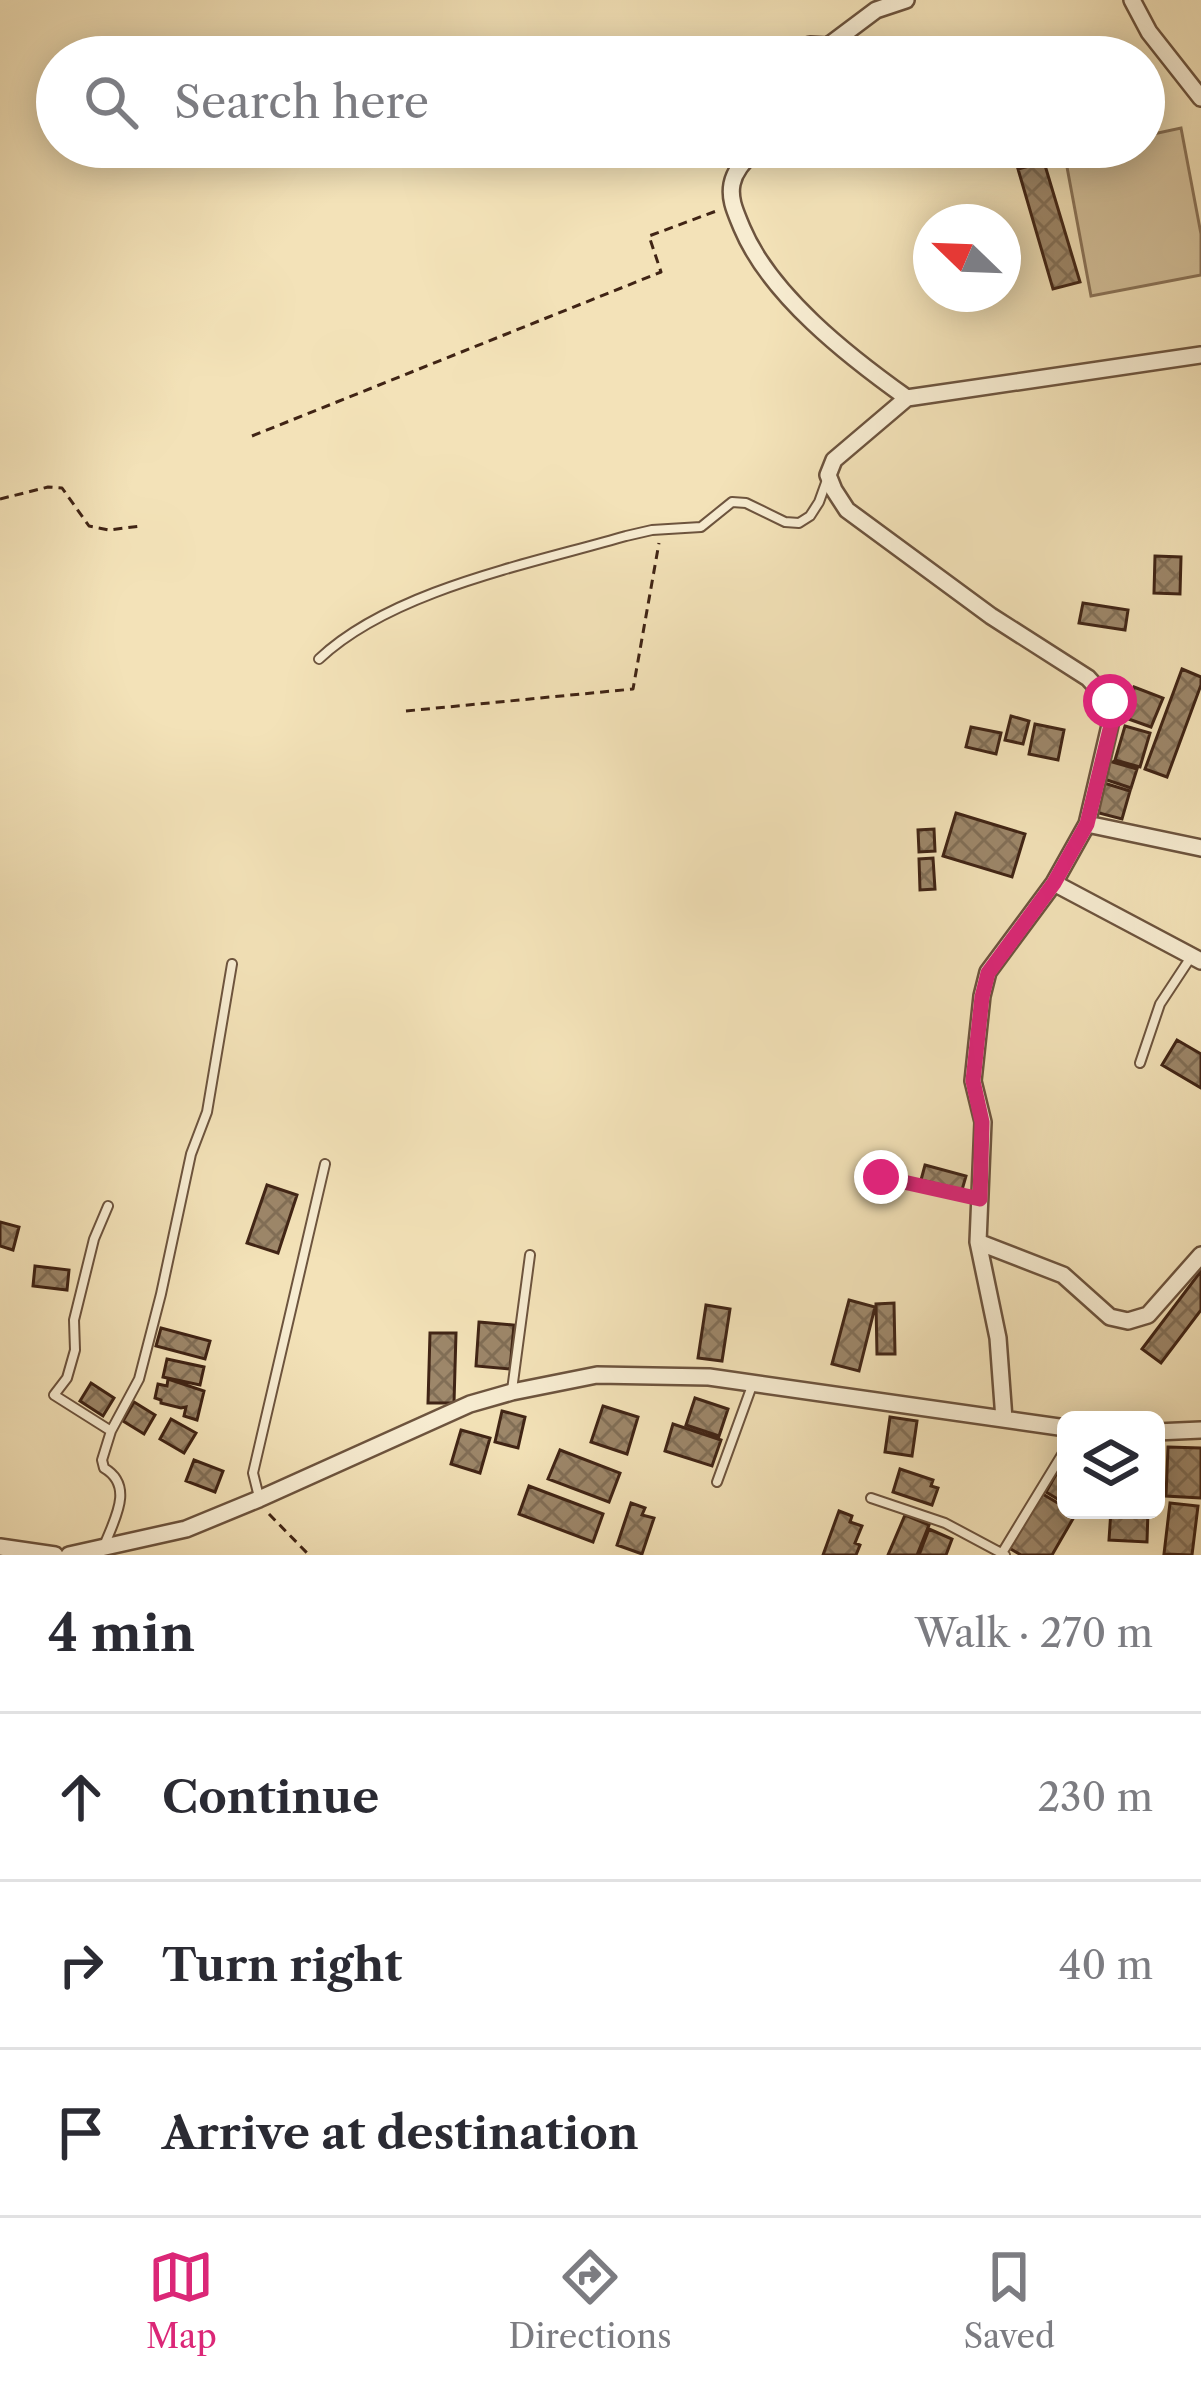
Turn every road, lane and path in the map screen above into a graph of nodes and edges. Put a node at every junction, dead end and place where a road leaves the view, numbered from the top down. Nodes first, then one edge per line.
1 (906, 0) edge
2 (1132, 0) edge
3 (847, 36) edge
4 (1152, 36) edge
5 (1165, 52) edge
6 (1201, 98) edge
7 (740, 168) edge
8 (732, 205) junction
9 (1201, 355) edge
10 (907, 398) junction
11 (252, 436) dead end
12 (828, 475) junction
13 (0, 499) edge
14 (141, 526) dead end
15 (662, 530) junction
16 (319, 659) dead end
17 (406, 711) dead end
18 (1087, 824) junction
19 (1201, 848) edge
20 (1054, 883) junction
21 (1196, 958) edge
22 (232, 964) dead end
23 (1140, 1063) dead end
24 (326, 1164) dead end
25 (881, 1177) dead end
26 (980, 1199) junction
27 (108, 1206) dead end
28 (978, 1242) junction
29 (1201, 1255) edge
30 (530, 1256) dead end
31 (753, 1383) junction
32 (512, 1392) junction
33 (1004, 1420) junction
34 (1057, 1427) edge
35 (1201, 1430) edge
36 (111, 1431) junction
37 (1165, 1432) edge
38 (1057, 1463) edge
39 (717, 1482) dead end
40 (871, 1498) dead end
41 (256, 1500) junction
42 (0, 1547) edge
43 (104, 1547) junction
44 (1004, 1554) edge
45 (55, 1555) edge
46 (69, 1555) edge
47 (309, 1555) edge

1 - 3 street
2 - 4 street
5 - 6 street
7 - 8 street
8 - 10 street
8 - 11 path
9 - 10 street
10 - 12 street
12 - 15 lane
12 - 18 street
13 - 14 path
15 - 16 lane
15 - 17 path
18 - 19 street
18 - 20 street
20 - 21 street
20 - 26 street
21 - 23 lane
22 - 36 lane
24 - 41 lane
25 - 26 lane
26 - 28 street
27 - 36 lane
28 - 29 street
28 - 33 street
30 - 32 lane
31 - 32 street
31 - 33 street
31 - 39 lane
32 - 41 street
33 - 34 street
35 - 37 street
36 - 43 lane
38 - 44 lane
40 - 44 lane
41 - 43 street
41 - 47 path
42 - 45 street
43 - 46 street

